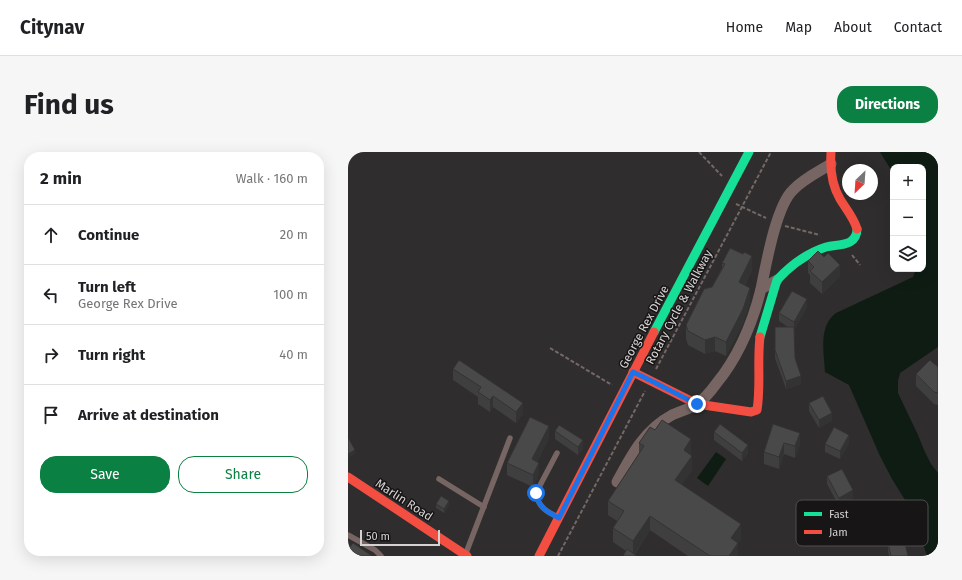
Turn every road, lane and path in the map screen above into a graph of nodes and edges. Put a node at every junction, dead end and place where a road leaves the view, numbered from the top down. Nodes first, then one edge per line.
1 (699, 152) edge
2 (749, 152) edge
3 (771, 152) edge
4 (831, 152) edge
5 (830, 164) junction
6 (731, 186) junction
7 (724, 198) junction
8 (742, 206) junction
9 (777, 223) junction
10 (842, 245) junction
11 (860, 265) dead end
12 (777, 280) junction
13 (761, 289) junction
14 (550, 348) dead end
15 (633, 372) junction
16 (651, 380) junction
17 (623, 392) junction
18 (697, 404) junction
19 (510, 438) dead end
20 (557, 453) dead end
21 (348, 477) edge
22 (439, 479) dead end
23 (617, 482) dead end
24 (484, 507) junction
25 (559, 518) junction
26 (348, 535) edge
27 (467, 555) edge
28 (381, 556) edge
29 (539, 556) edge
30 (558, 556) edge

1 - 6 path
2 - 6 street, George Rex Drive
3 - 8 path, Rotary Cycle & Walkway
4 - 5 street
5 - 9 street
5 - 10 street
6 - 7 street, George Rex Drive
7 - 8 path
7 - 15 street, George Rex Drive
8 - 9 path
8 - 16 path, Rotary Cycle & Walkway
9 - 10 path
9 - 13 street
10 - 11 path
10 - 12 street
12 - 13 street
12 - 18 street
13 - 18 street
14 - 17 path
15 - 16 street
15 - 17 street, George Rex Drive
16 - 18 street
16 - 30 path, Rotary Cycle & Walkway
17 - 25 street, George Rex Drive
18 - 23 street
19 - 24 lane
20 - 25 lane
21 - 27 street, Marlin Road
22 - 24 lane
24 - 27 lane
25 - 29 street, George Rex Drive
26 - 28 lane

